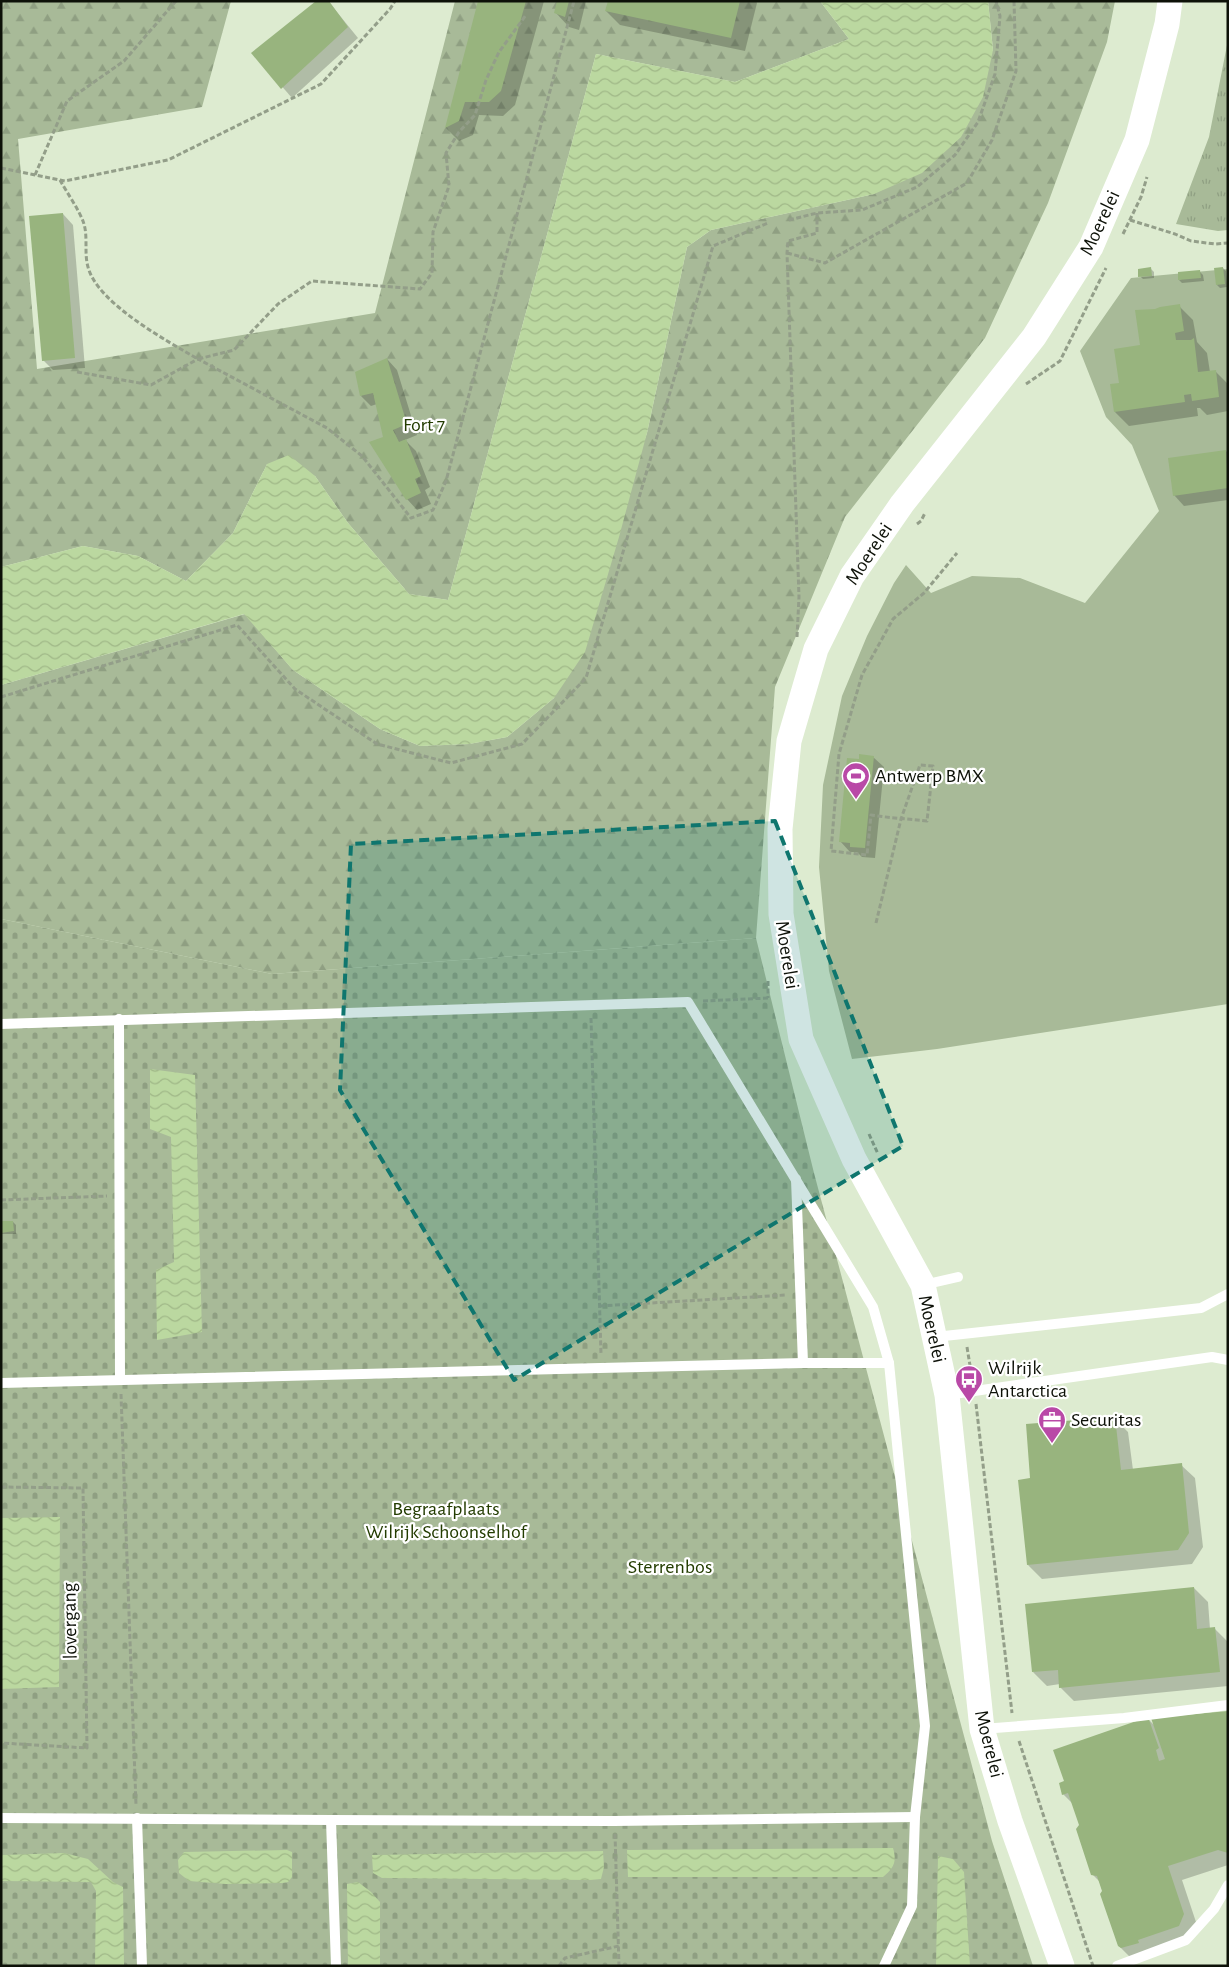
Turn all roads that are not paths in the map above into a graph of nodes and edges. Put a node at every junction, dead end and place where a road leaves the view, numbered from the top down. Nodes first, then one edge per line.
1 (1170, 1) edge
2 (120, 1019) junction
3 (1, 1024) edge
4 (796, 1177) junction
5 (958, 1277) dead end
6 (923, 1285) junction
7 (1228, 1294) edge
8 (934, 1337) junction
9 (1228, 1360) edge
10 (803, 1363) junction
11 (889, 1363) junction
12 (120, 1379) junction
13 (1, 1383) edge
14 (947, 1395) junction
15 (1228, 1706) edge
16 (982, 1729) junction
17 (915, 1817) junction
18 (1, 1818) edge
19 (137, 1818) junction
20 (331, 1820) junction
21 (1228, 1885) edge
22 (142, 1966) edge
23 (336, 1966) edge
24 (884, 1966) edge
25 (1062, 1966) edge
26 (1117, 1966) edge

1 - 6 street, Moerelei
2 - 3 lane
2 - 4 lane
2 - 12 lane
4 - 10 lane
4 - 11 lane
5 - 6 lane
6 - 8 street, Moerelei
7 - 8 lane
8 - 14 street, Moerelei
9 - 14 lane
10 - 11 lane
10 - 12 lane
11 - 17 lane
12 - 13 lane
14 - 16 street, Moerelei
15 - 16 lane
16 - 25 street, Moerelei
17 - 20 lane
17 - 24 lane
18 - 19 lane
19 - 20 lane
19 - 22 lane
20 - 23 lane
21 - 26 lane

